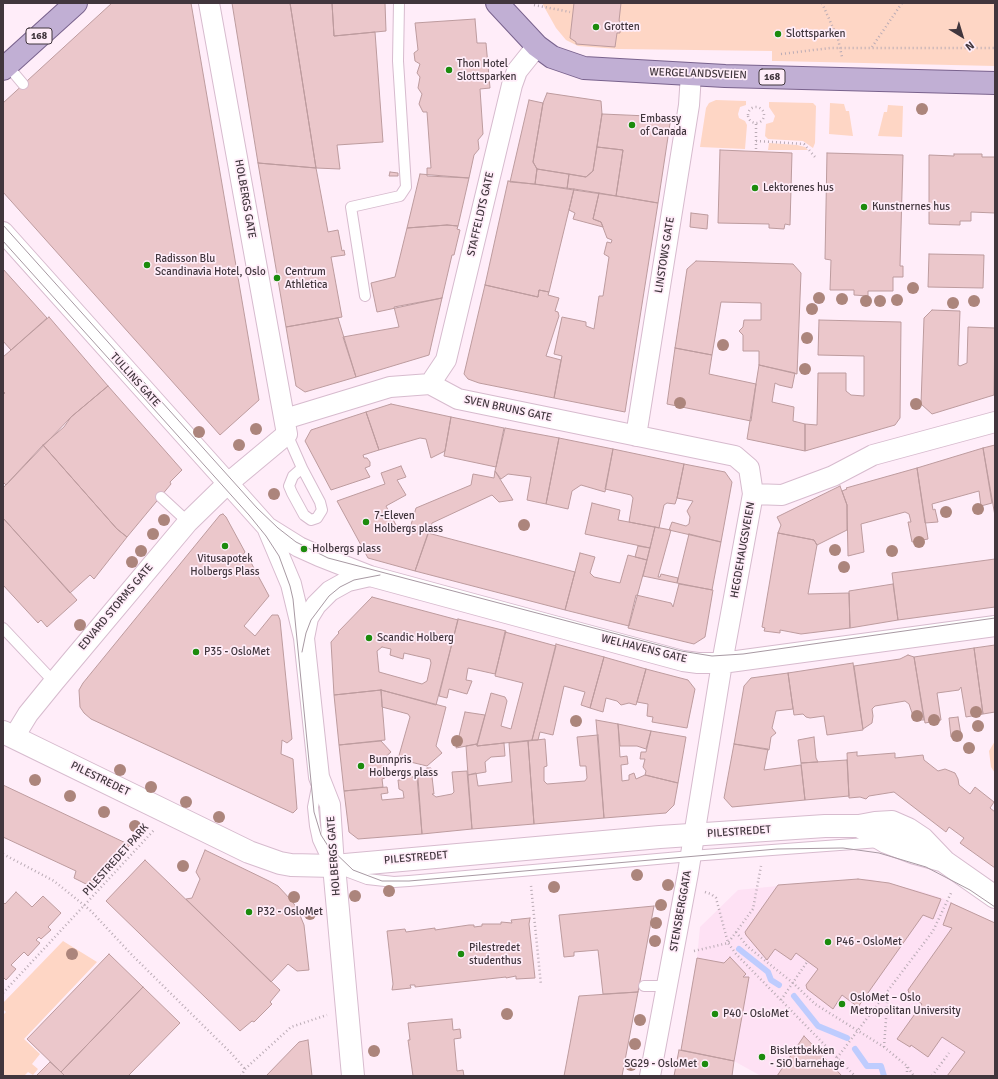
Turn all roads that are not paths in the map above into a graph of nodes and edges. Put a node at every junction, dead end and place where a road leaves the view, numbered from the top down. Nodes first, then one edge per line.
1 (76, 3) edge
2 (209, 3) edge
3 (399, 3) edge
4 (497, 3) edge
5 (537, 46) junction
6 (5, 67) edge
7 (691, 74) junction
8 (995, 83) edge
9 (23, 84) dead end
10 (3, 232) edge
11 (365, 296) dead end
12 (430, 384) junction
13 (995, 422) edge
14 (286, 426) junction
15 (636, 436) junction
16 (302, 468) junction
17 (227, 484) junction
18 (753, 494) junction
19 (161, 497) dead end
20 (188, 522) junction
21 (267, 527) junction
22 (370, 576) junction
23 (995, 626) edge
24 (3, 628) edge
25 (304, 638) junction
26 (722, 663) junction
27 (54, 682) junction
28 (8, 734) edge
29 (859, 826) junction
30 (694, 834) junction
31 (886, 842) junction
32 (691, 856) junction
33 (945, 862) junction
34 (334, 866) junction
35 (995, 898) edge
36 (644, 986) dead end
37 (667, 986) junction
38 (353, 1076) edge
39 (650, 1076) edge

1 - 6 main road, 168
2 - 14 street, HOLBERGS GATE
3 - 11 lane
4 - 5 main road, WERGELANDSVEIEN / 168
5 - 7 main road, WERGELANDSVEIEN / 168
5 - 12 street, STAFFELDTS GATE
6 - 9 lane
7 - 8 main road, WERGELANDSVEIEN / 168
7 - 15 street, LINSTOWS GATE
10 - 17 street, TULLINS GATE
12 - 14 street
12 - 15 street, SVEN BRUNS GATE
13 - 18 street, HEGDEHAUGSVEIEN
14 - 16 lane
14 - 17 street
15 - 18 street, SVEN BRUNS GATE
16 - 16 lane
17 - 20 street, EDVARD STORMS GATE
17 - 21 street, TULLINS GATE
18 - 26 street, HEGDEHAUGSVEIEN
19 - 20 lane
20 - 27 street, EDVARD STORMS GATE
21 - 22 street
21 - 25 street
22 - 25 street
22 - 26 street, WELHAVENS GATE
23 - 26 street, WELHAVENS GATE
24 - 27 lane
25 - 34 street, HOLBERGS GATE
26 - 30 street, HEGDEHAUGSVEIEN
27 - 28 street, EDVARD STORMS GATE
28 - 34 main road, PILESTREDET
29 - 30 main road, PILESTREDET
29 - 31 main road, PILESTREDET
29 - 33 main road, PILESTREDET
30 - 32 street, STENSBERGGATA
30 - 34 main road, PILESTREDET
31 - 32 lane
31 - 33 main road, PILESTREDET
32 - 34 lane
32 - 37 street, STENSBERGGATA
33 - 35 main road, PILESTREDET
34 - 38 main road, HOLBERGS GATE
36 - 37 lane
37 - 39 street, STENSBERGGATA

